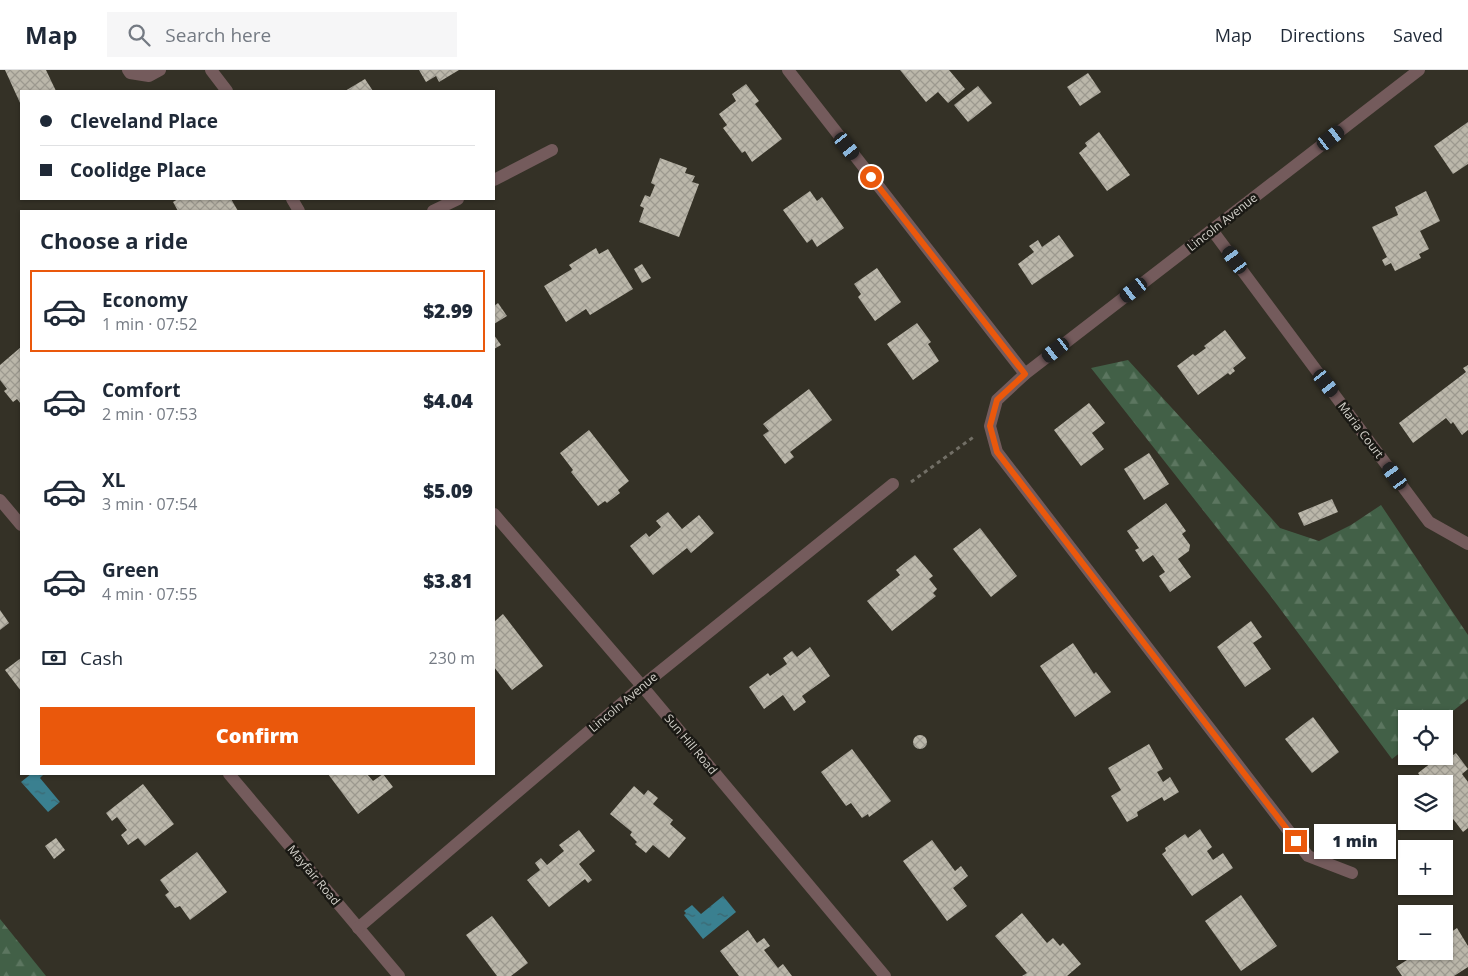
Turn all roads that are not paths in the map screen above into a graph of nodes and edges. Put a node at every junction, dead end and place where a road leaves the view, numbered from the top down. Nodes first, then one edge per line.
1 (128, 70) edge
2 (160, 70) edge
3 (211, 70) edge
4 (788, 70) edge
5 (1419, 70) edge
6 (226, 90) edge
7 (552, 150) dead end
8 (495, 179) edge
9 (456, 200) edge
10 (435, 210) edge
11 (1212, 230) junction
12 (1025, 374) junction
13 (893, 484) road end
14 (0, 500) edge
15 (495, 515) edge
16 (20, 525) edge
17 (1468, 544) edge
18 (642, 686) junction
19 (230, 775) edge
20 (1352, 873) dead end
21 (358, 928) junction
22 (398, 976) edge
23 (885, 976) edge

1 - 2 street
3 - 6 street
4 - 12 street
5 - 11 street, Lincoln Avenue
7 - 8 street
9 - 10 street
11 - 12 street, Lincoln Avenue
11 - 17 street, Maria Court
12 - 20 street, Lincoln Avenue
13 - 18 street, Lincoln Avenue
14 - 16 street
15 - 18 street, Sun Hill Road
18 - 21 street, Lincoln Avenue
18 - 23 street, Sun Hill Road
19 - 21 street, Mayfair Road
21 - 22 street, Mayfair Road

